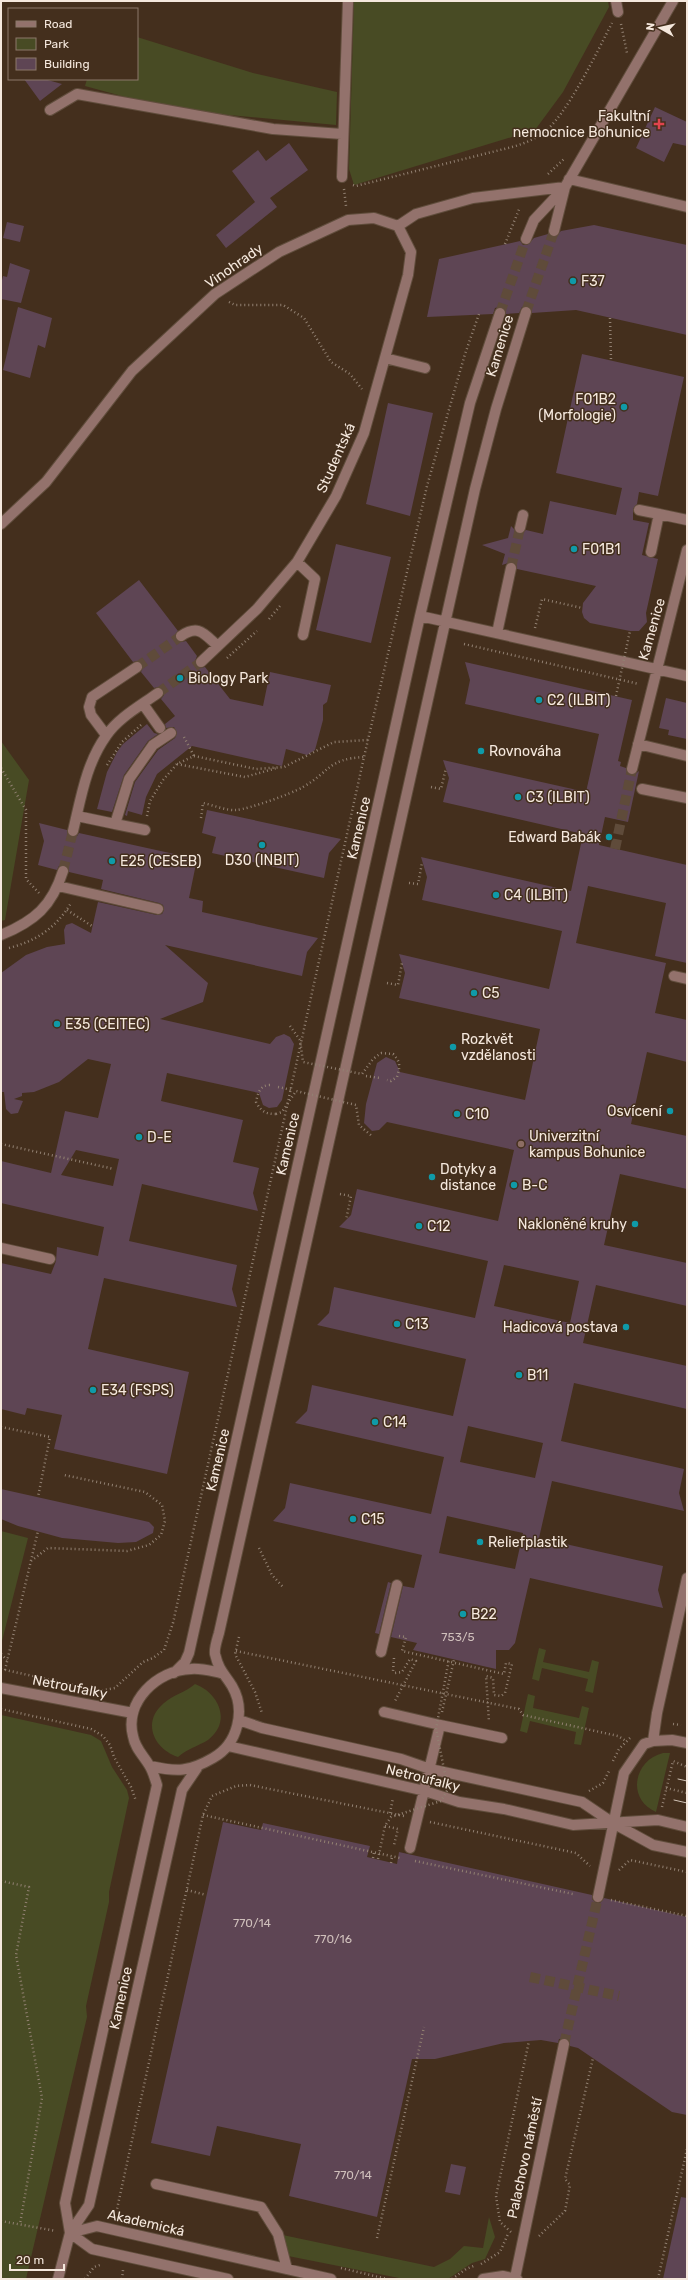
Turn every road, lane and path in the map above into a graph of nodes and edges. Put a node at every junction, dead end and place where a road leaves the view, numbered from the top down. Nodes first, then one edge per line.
1 (348, 1) edge
2 (616, 1) edge
3 (673, 1) edge
4 (618, 12) junction
5 (627, 53) dead end
6 (50, 110) dead end
7 (342, 134) junction
8 (342, 177) junction
9 (567, 183) junction
10 (522, 202) dead end
11 (687, 207) edge
12 (348, 220) junction
13 (398, 226) junction
14 (554, 232) tunnel mouth
15 (526, 239) tunnel mouth
16 (505, 244) dead end
17 (215, 294) junction
18 (526, 312) tunnel mouth
19 (500, 313) tunnel mouth
20 (479, 314) dead end
21 (610, 318) dead end
22 (385, 358) junction
23 (611, 360) dead end
24 (425, 368) dead end
25 (373, 402) junction
26 (639, 510) dead end
27 (659, 514) junction
28 (523, 515) dead end
29 (687, 520) edge
30 (1, 524) edge
31 (520, 528) tunnel mouth
32 (687, 550) edge
33 (651, 552) dead end
34 (298, 562) junction
35 (511, 568) tunnel mouth
36 (582, 608) dead end
37 (420, 616) junction
38 (444, 622) junction
39 (630, 631) dead end
40 (497, 633) junction
41 (303, 635) dead end
42 (181, 636) tunnel mouth
43 (532, 642) junction
44 (464, 644) dead end
45 (218, 646) junction
46 (201, 662) tunnel mouth
47 (137, 667) tunnel mouth
48 (658, 670) junction
49 (687, 676) edge
50 (653, 687) junction
51 (158, 693) tunnel mouth
52 (616, 696) dead end
53 (143, 704) junction
54 (152, 717) junction
55 (160, 728) dead end
56 (171, 733) dead end
57 (106, 735) junction
58 (186, 740) dead end
59 (368, 740) junction
60 (638, 744) junction
61 (194, 756) junction
62 (687, 756) edge
63 (364, 757) junction
64 (177, 764) junction
65 (284, 767) junction
66 (1, 768) edge
67 (446, 768) dead end
68 (632, 769) tunnel mouth
69 (105, 773) dead end
70 (431, 787) dead end
71 (642, 789) dead end
72 (687, 798) edge
73 (77, 816) junction
74 (201, 818) dead end
75 (115, 824) junction
76 (145, 830) joint
77 (73, 831) tunnel mouth
78 (422, 863) dead end
79 (63, 871) tunnel mouth
80 (409, 883) dead end
81 (58, 886) junction
82 (49, 903) junction
83 (158, 909) dead end
84 (67, 910) dead end
85 (92, 926) dead end
86 (1, 935) edge
87 (402, 963) dead end
88 (674, 976) dead end
89 (687, 979) edge
90 (386, 983) dead end
91 (290, 1026) dead end
92 (366, 1076) dead end
93 (380, 1078) dead end
94 (387, 1080) dead end
95 (270, 1085) dead end
96 (278, 1087) dead end
97 (292, 1090) junction
98 (373, 1137) dead end
99 (1, 1144) edge
100 (114, 1169) dead end
101 (340, 1194) dead end
102 (346, 1220) dead end
103 (1, 1248) edge
104 (50, 1259) dead end
105 (1, 1427) edge
106 (64, 1475) dead end
107 (38, 1497) dead end
108 (38, 1531) dead end
109 (259, 1548) dead end
110 (31, 1561) junction
111 (687, 1578) edge
112 (397, 1585) dead end
113 (284, 1588) dead end
114 (239, 1637) dead end
115 (398, 1642) dead end
116 (236, 1651) junction
117 (381, 1652) dead end
118 (1, 1654) edge
119 (395, 1654) dead end
120 (449, 1659) dead end
121 (7, 1660) junction
122 (453, 1662) junction
123 (1, 1669) edge
124 (5, 1670) junction
125 (174, 1673) junction
126 (221, 1673) junction
127 (404, 1685) junction
128 (1, 1688) edge
129 (446, 1694) junction
130 (488, 1702) junction
131 (1, 1709) edge
132 (387, 1712) joint
133 (133, 1713) junction
134 (265, 1718) dead end
135 (239, 1720) junction
136 (440, 1724) junction
137 (681, 1725) dead end
138 (655, 1726) junction
139 (490, 1735) junction
140 (502, 1738) dead end
141 (626, 1741) junction
142 (653, 1741) junction
143 (687, 1743) edge
144 (228, 1746) junction
145 (432, 1758) junction
146 (673, 1761) dead end
147 (447, 1762) dead end
148 (613, 1763) dead end
149 (150, 1766) junction
150 (687, 1767) edge
151 (197, 1768) junction
152 (610, 1769) dead end
153 (430, 1770) junction
154 (250, 1785) dead end
155 (666, 1788) dead end
156 (425, 1791) junction
157 (585, 1792) dead end
158 (687, 1793) edge
159 (136, 1801) dead end
160 (203, 1815) junction
161 (613, 1823) junction
162 (385, 1826) junction
163 (687, 1827) edge
164 (394, 1844) dead end
165 (410, 1848) dead end
166 (374, 1852) junction
167 (687, 1852) edge
168 (392, 1857) junction
169 (372, 1858) dead end
170 (378, 1859) dead end
171 (391, 1863) dead end
172 (617, 1872) dead end
173 (687, 1872) edge
174 (1, 1881) edge
175 (187, 1890) junction
176 (573, 1894) dead end
177 (206, 1895) dead end
178 (598, 1897) tunnel mouth
179 (610, 1900) dead end
180 (687, 1916) edge
181 (424, 2027) dead end
182 (529, 2041) dead end
183 (564, 2044) tunnel mouth
184 (593, 2058) dead end
185 (687, 2149) edge
186 (526, 2150) dead end
187 (502, 2171) dead end
188 (565, 2179) dead end
189 (156, 2184) dead end
190 (513, 2210) dead end
191 (124, 2217) dead end
192 (1, 2221) edge
193 (20, 2224) junction
194 (511, 2224) dead end
195 (70, 2233) junction
196 (377, 2238) dead end
197 (104, 2264) dead end
198 (116, 2267) dead end
199 (335, 2267) dead end
200 (287, 2269) junction
201 (58, 2279) edge
202 (85, 2279) edge
203 (122, 2279) edge
204 (228, 2279) edge
205 (332, 2279) edge
206 (387, 2279) edge
207 (452, 2279) edge
208 (483, 2279) edge
209 (516, 2279) edge
210 (658, 2279) edge

1 - 7 street
2 - 4 street
3 - 9 street
4 - 5 path
4 - 8 path
6 - 7 street
7 - 8 street
8 - 12 path
9 - 11 street
9 - 13 street
9 - 14 street
9 - 15 street
10 - 16 path
12 - 13 street, Vinohrady
12 - 17 street, Vinohrady
13 - 22 street, Studentská
17 - 25 path
17 - 30 street, Vinohrady
18 - 38 street, Kamenice
19 - 37 street, Kamenice
20 - 59 path
21 - 23 path
22 - 24 street
22 - 25 street, Studentská
25 - 34 street, Studentská
26 - 27 street
27 - 29 street
27 - 33 street
28 - 31 street
32 - 48 street, Kamenice
34 - 41 street
34 - 45 street, Studentská
35 - 40 street
36 - 43 path
37 - 38 street, Kamenice
37 - 125 street, Kamenice
38 - 40 street, Kamenice
38 - 126 street, Kamenice
39 - 52 path, bridge
40 - 43 street, Kamenice
42 - 45 street
43 - 48 street, Kamenice
44 - 50 path
45 - 46 street, Studentská
47 - 57 street
48 - 49 street
48 - 50 street
50 - 60 street
51 - 53 street
53 - 54 street
53 - 57 street
54 - 55 street
54 - 69 path
56 - 75 street
57 - 73 street
58 - 61 path
59 - 63 path
59 - 65 path
60 - 62 street
60 - 68 street
61 - 64 path
61 - 65 path
63 - 74 path
63 - 97 path
64 - 65 path
64 - 76 path
66 - 82 path
67 - 70 path
71 - 72 street
73 - 75 street
73 - 77 street
75 - 76 street
78 - 80 path
79 - 81 street
81 - 82 street
81 - 83 street
82 - 86 street
84 - 85 path
87 - 90 path
88 - 89 street
91 - 94 path, bridge
92 - 93 path
95 - 98 path, bridge
96 - 97 path
97 - 124 path
99 - 100 path
101 - 102 path
103 - 104 street
105 - 107 path
106 - 110 path
108 - 110 path
109 - 113 path
110 - 121 path
111 - 138 street
112 - 117 street
114 - 116 path
115 - 122 path
116 - 127 path
116 - 134 path
118 - 121 path
119 - 127 path
120 - 162 path, bridge
121 - 124 path
122 - 129 path
122 - 130 path
123 - 124 path
125 - 126 street, Kamenice
125 - 133 street, Kamenice
126 - 135 street, Kamenice
127 - 129 path
127 - 132 path
128 - 133 street, Netroufalky
129 - 130 path
129 - 136 path
130 - 139 path
130 - 141 path
131 - 159 path
132 - 136 street
133 - 149 street, Kamenice
135 - 144 street, Kamenice
135 - 153 street, Netroufalky
136 - 139 street
136 - 145 street
137 - 138 path
138 - 141 path
138 - 142 street
139 - 140 street
141 - 148 path
142 - 143 street
142 - 161 street
144 - 151 street, Kamenice
144 - 156 street, Netroufalky
145 - 147 path
145 - 153 street
146 - 150 path
149 - 151 street, Kamenice
149 - 195 street, Kamenice
151 - 195 street, Kamenice
152 - 157 path
153 - 156 street
153 - 161 street, Netroufalky
154 - 160 path
155 - 158 path
156 - 161 street, Netroufalky
156 - 165 street
160 - 166 path
160 - 175 path
161 - 163 street, Netroufalky
161 - 167 street, Netroufalky
161 - 178 street
162 - 164 path
162 - 170 path, bridge
166 - 168 path
166 - 169 path
168 - 171 path
168 - 176 path
172 - 173 path
174 - 193 path
175 - 177 path
175 - 191 path
179 - 180 path
181 - 196 path
182 - 187 path
183 - 209 street, Palachovo náměstí
184 - 188 path
185 - 210 path
186 - 190 path
189 - 200 street
192 - 193 path
193 - 195 path
194 - 207 path
195 - 200 street, Akademická
195 - 201 street, Kamenice
195 - 204 street
197 - 202 path
198 - 203 path
199 - 206 path
200 - 205 street, Akademická
208 - 209 street

